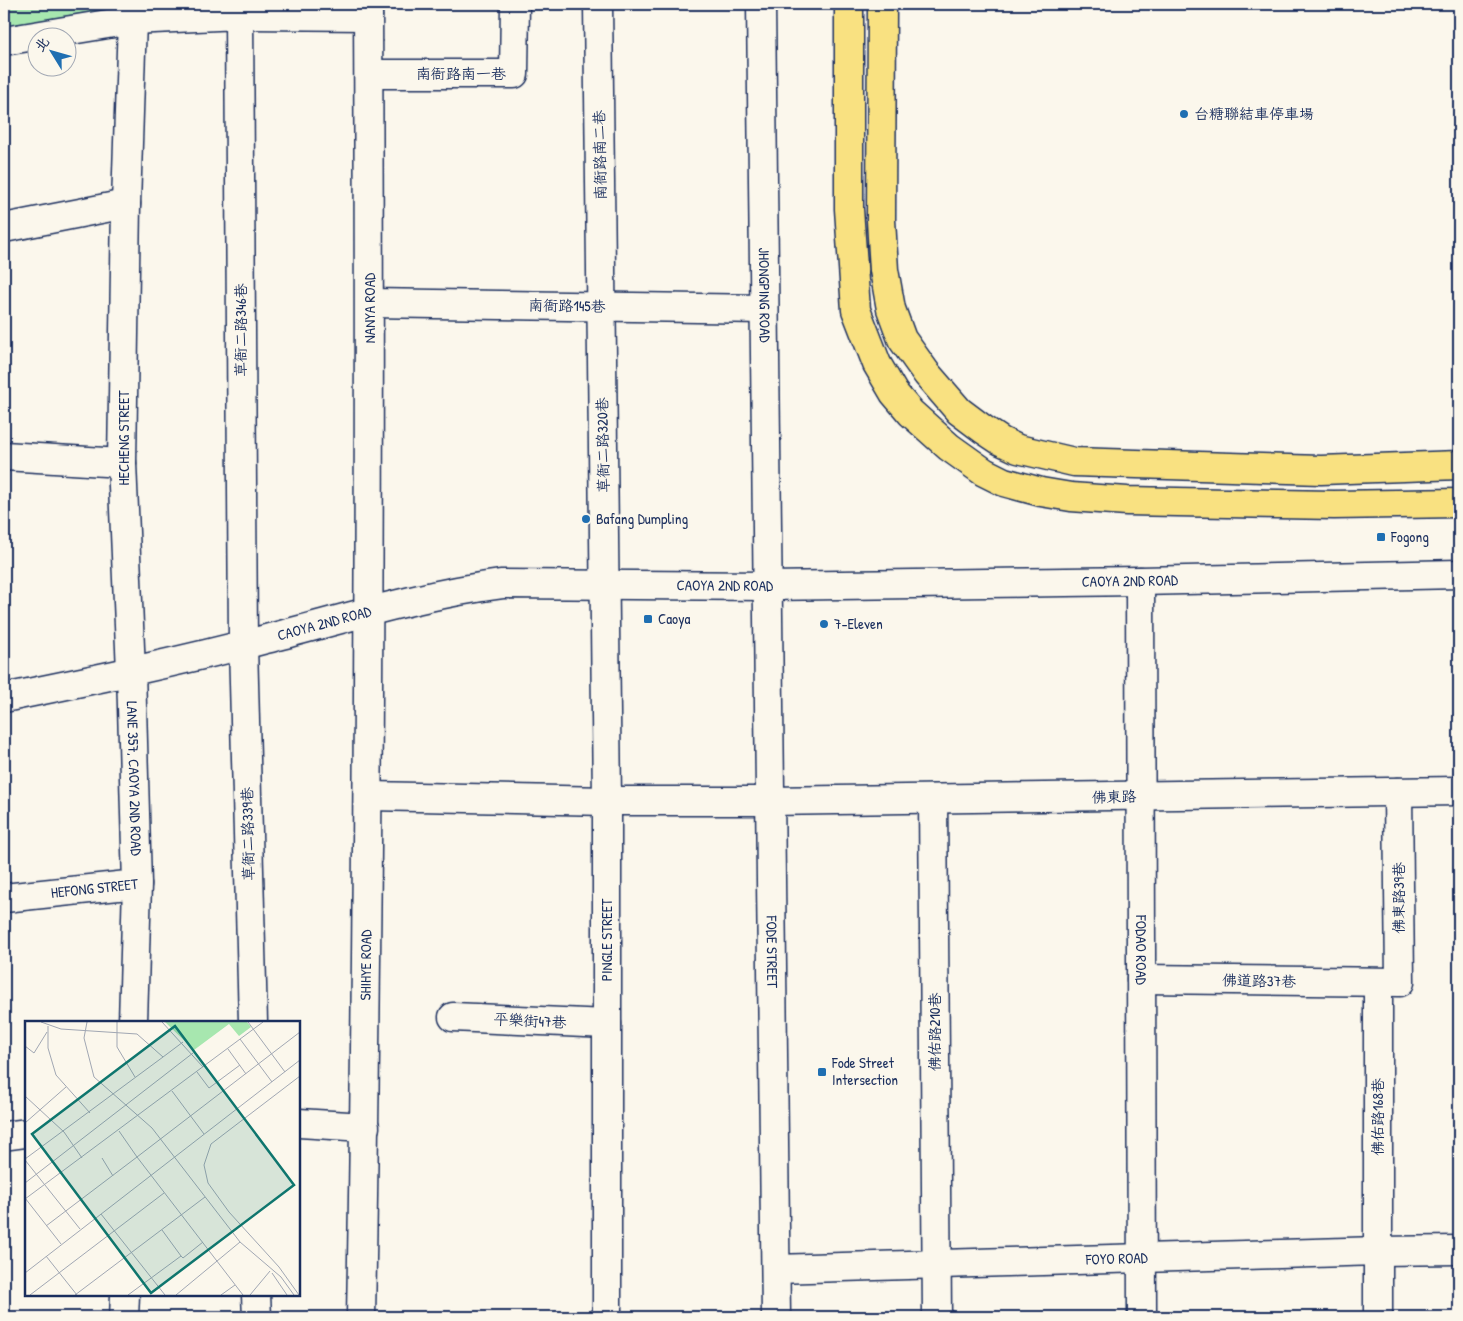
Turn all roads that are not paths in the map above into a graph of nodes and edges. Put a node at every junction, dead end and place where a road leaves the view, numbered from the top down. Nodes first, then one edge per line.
1 (515, 4) edge
2 (598, 4) edge
3 (761, 4) edge
4 (849, 4) edge
5 (882, 4) edge
6 (368, 10) edge
7 (239, 15) junction
8 (132, 20) junction
9 (4, 41) edge
10 (369, 74) junction
11 (126, 204) junction
12 (4, 228) edge
13 (370, 303) junction
14 (602, 306) junction
15 (764, 309) junction
16 (4, 456) edge
17 (122, 463) junction
18 (1459, 465) edge
19 (1459, 503) edge
20 (1459, 574) edge
21 (1140, 581) junction
22 (604, 584) junction
23 (767, 586) junction
24 (369, 613) junction
25 (243, 645) junction
26 (131, 671) junction
27 (4, 698) edge
28 (1459, 791) edge
29 (1398, 792) junction
30 (368, 796) junction
31 (1141, 796) junction
32 (933, 799) junction
33 (606, 801) junction
34 (769, 801) junction
35 (137, 884) junction
36 (4, 898) edge
37 (1141, 979) junction
38 (1378, 982) junction
39 (453, 1017) dead end
40 (133, 1021) edge
41 (253, 1021) edge
42 (607, 1024) junction
43 (300, 1123) edge
44 (365, 1127) junction
45 (25, 1133) edge
46 (4, 1136) edge
47 (1459, 1250) edge
48 (1378, 1251) junction
49 (1142, 1258) junction
50 (937, 1265) junction
51 (776, 1269) junction
52 (125, 1296) edge
53 (256, 1296) edge
54 (124, 1317) edge
55 (257, 1317) edge
56 (361, 1317) edge
57 (607, 1317) edge
58 (776, 1317) edge
59 (937, 1317) edge
60 (1142, 1317) edge
61 (1378, 1317) edge

1 - 10 street, 南衙路南一巷
2 - 14 street, 南衙路南二巷
3 - 15 street, JHONGPING ROAD
4 - 19 highway
5 - 18 highway
6 - 7 street
6 - 10 street, NANYA ROAD
7 - 8 street
7 - 25 street, 草衙二路346巷
8 - 9 street
8 - 11 street, HECHENG STREET
10 - 13 street, NANYA ROAD
11 - 12 street
11 - 17 street, HECHENG STREET
13 - 14 street, 南衙路145巷
13 - 24 street, NANYA ROAD
14 - 15 street, 南衙路145巷
14 - 22 street, 草衙二路320巷
15 - 23 street, JHONGPING ROAD
16 - 17 street
17 - 26 street, HECHENG STREET
20 - 21 street, CAOYA 2ND ROAD
21 - 23 street, CAOYA 2ND ROAD
21 - 31 street, FODAO ROAD
22 - 23 street, CAOYA 2ND ROAD
22 - 24 street, CAOYA 2ND ROAD
22 - 33 street, 草衙二路320巷
23 - 34 street, FODE STREET
24 - 25 street, CAOYA 2ND ROAD
24 - 30 street, SHIHYE ROAD
25 - 26 street, CAOYA 2ND ROAD
25 - 41 street, 草衙二路339巷
26 - 27 street, CAOYA 2ND ROAD
26 - 35 street, LANE 357, CAOYA 2ND ROAD
28 - 29 street, 佛東路
29 - 31 street, 佛東路
29 - 38 street, 佛東路39巷
30 - 33 street
30 - 44 street, SHIHYE ROAD
31 - 32 street, 佛東路
31 - 37 street, FODAO ROAD
32 - 34 street, 佛東路
32 - 50 street, 佛佑路210巷
33 - 34 street, 佛東路
33 - 42 street, PINGLE STREET
34 - 51 street, FODE STREET
35 - 36 street, HEFONG STREET
35 - 40 street, HEFONG STREET
37 - 38 street, 佛道路37巷
37 - 49 street, FODAO ROAD
38 - 48 street, 佛佑路168巷
39 - 42 street, 平樂街47巷
42 - 57 street, PINGLE STREET
43 - 44 street
44 - 56 street, SHIHYE ROAD
45 - 46 street
47 - 48 street, FOYO ROAD
48 - 49 street, FOYO ROAD
48 - 61 street, 佛佑路168巷
49 - 50 street, FOYO ROAD
49 - 60 street, FODAO ROAD
50 - 51 street, FOYO ROAD
50 - 59 street, 佛佑路210巷
51 - 58 street, FODE STREET
52 - 54 street
53 - 55 street

